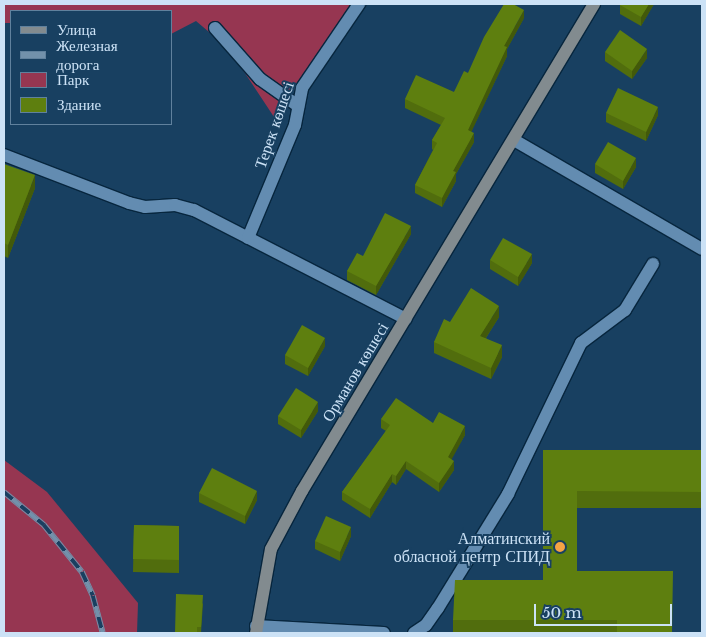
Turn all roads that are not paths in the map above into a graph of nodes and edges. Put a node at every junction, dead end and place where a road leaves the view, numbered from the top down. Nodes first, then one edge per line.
1 (359, 4) edge
2 (594, 4) edge
3 (215, 28) dead end
4 (298, 106) junction
5 (514, 140) junction
6 (4, 156) edge
7 (248, 238) junction
8 (702, 249) edge
9 (653, 264) dead end
10 (406, 319) junction
11 (256, 630) edge
12 (384, 633) edge
13 (414, 633) edge

1 - 4 street, Терек көшесі
2 - 5 street, Орманов көшесі
3 - 4 street
4 - 7 street, Терек көшесі
5 - 8 street
5 - 10 street, Орманов көшесі
6 - 7 street
7 - 10 street
9 - 13 street
10 - 11 street, Орманов көшесі
11 - 12 street

